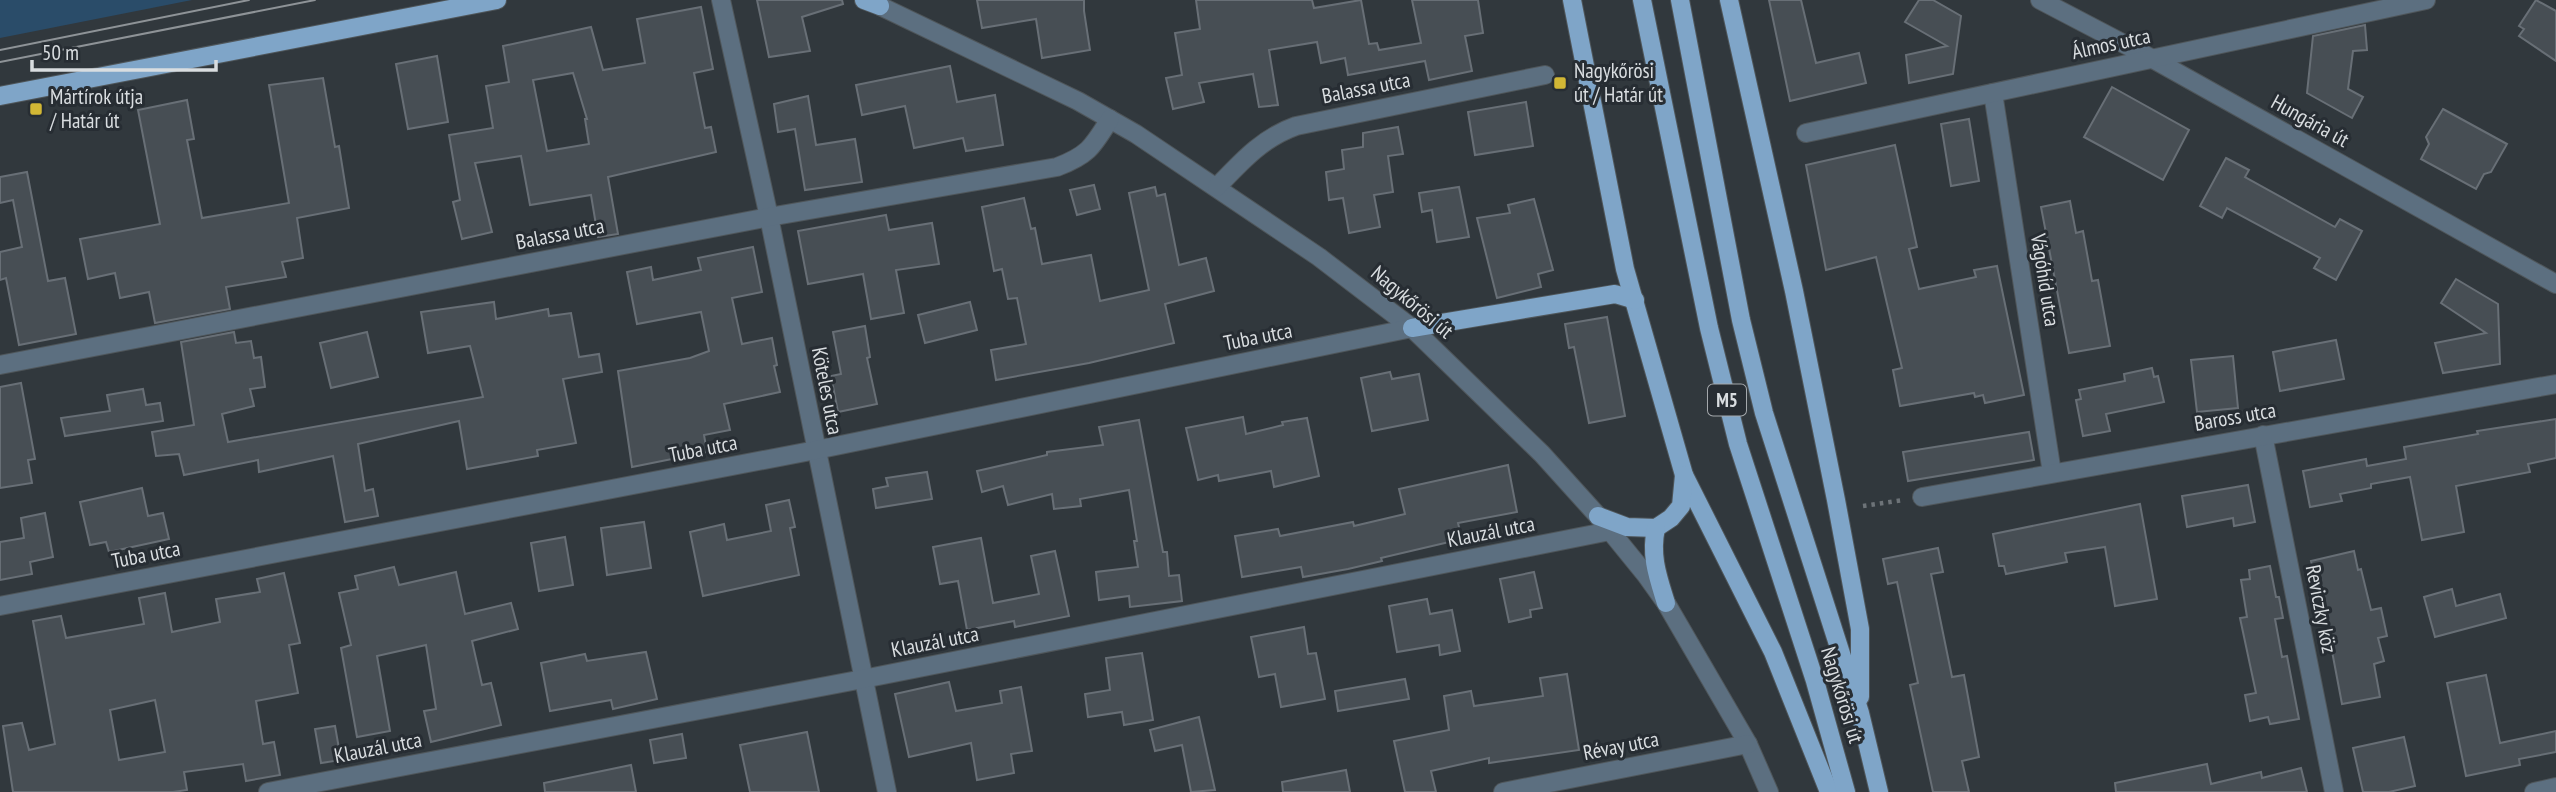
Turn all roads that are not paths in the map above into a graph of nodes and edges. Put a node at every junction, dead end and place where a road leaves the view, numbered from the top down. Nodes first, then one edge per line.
1 (497, 0) edge
2 (720, 0) edge
3 (1572, 0) edge
4 (1642, 0) edge
5 (1680, 0) edge
6 (1729, 0) edge
7 (2040, 0) edge
8 (2426, 0) edge
9 (872, 2) edge
10 (2151, 58) junction
11 (1545, 75) dead end
12 (1993, 93) junction
13 (0, 96) edge
14 (1110, 119) junction
15 (1806, 133) dead end
16 (1217, 187) junction
17 (769, 217) junction
18 (2556, 284) edge
19 (1634, 300) junction
20 (1412, 328) junction
21 (0, 365) edge
22 (2556, 384) edge
23 (2263, 435) junction
24 (816, 450) junction
25 (2052, 473) junction
26 (1684, 475) junction
27 (1922, 497) road end
28 (1598, 516) junction
29 (1656, 528) junction
30 (1610, 531) junction
31 (1666, 604) junction
32 (0, 606) edge
33 (863, 679) junction
34 (1860, 713) junction
35 (1748, 744) junction
36 (2556, 787) edge
37 (268, 792) edge
38 (887, 792) edge
39 (1503, 792) edge
40 (1769, 792) edge
41 (1829, 792) edge
42 (1846, 792) edge
43 (1879, 792) edge
44 (2334, 792) edge
45 (2534, 792) edge

1 - 13 main road
2 - 17 street, Köteles utca
3 - 19 main road
4 - 42 main road, Nagykőrösi út / M5
5 - 34 main road, Nagykőrösi út / M5
6 - 34 main road
7 - 10 street, Hungária út
8 - 10 street, Álmos utca
9 - 14 street, Nagykőrösi út
10 - 12 street, Álmos utca
10 - 18 street, Hungária út
11 - 16 street, Balassa utca
12 - 15 street, Álmos utca
12 - 25 street, Vágóhíd utca
14 - 16 street, Nagykőrösi út
14 - 17 street, Balassa utca
16 - 20 street, Nagykőrösi út
17 - 21 street, Balassa utca
17 - 24 street, Köteles utca
19 - 20 main road
19 - 26 main road
20 - 24 street, Tuba utca
20 - 28 street, Nagykőrösi út
22 - 23 street, Baross utca
23 - 25 street, Baross utca
23 - 44 street, Reviczky köz
24 - 32 street, Tuba utca
24 - 33 street, Köteles utca
25 - 27 street, Baross utca
26 - 29 main road
26 - 41 main road
28 - 29 main road
28 - 30 street, Nagykőrösi út
29 - 31 main road
30 - 31 street, Nagykőrösi út
30 - 33 street, Klauzál utca
31 - 35 street, Nagykőrösi út
33 - 37 street, Klauzál utca
33 - 38 street, Köteles utca
34 - 43 main road, Nagykőrösi út / M5
35 - 39 street, Révay utca
35 - 40 street, Nagykőrösi út
36 - 45 street

